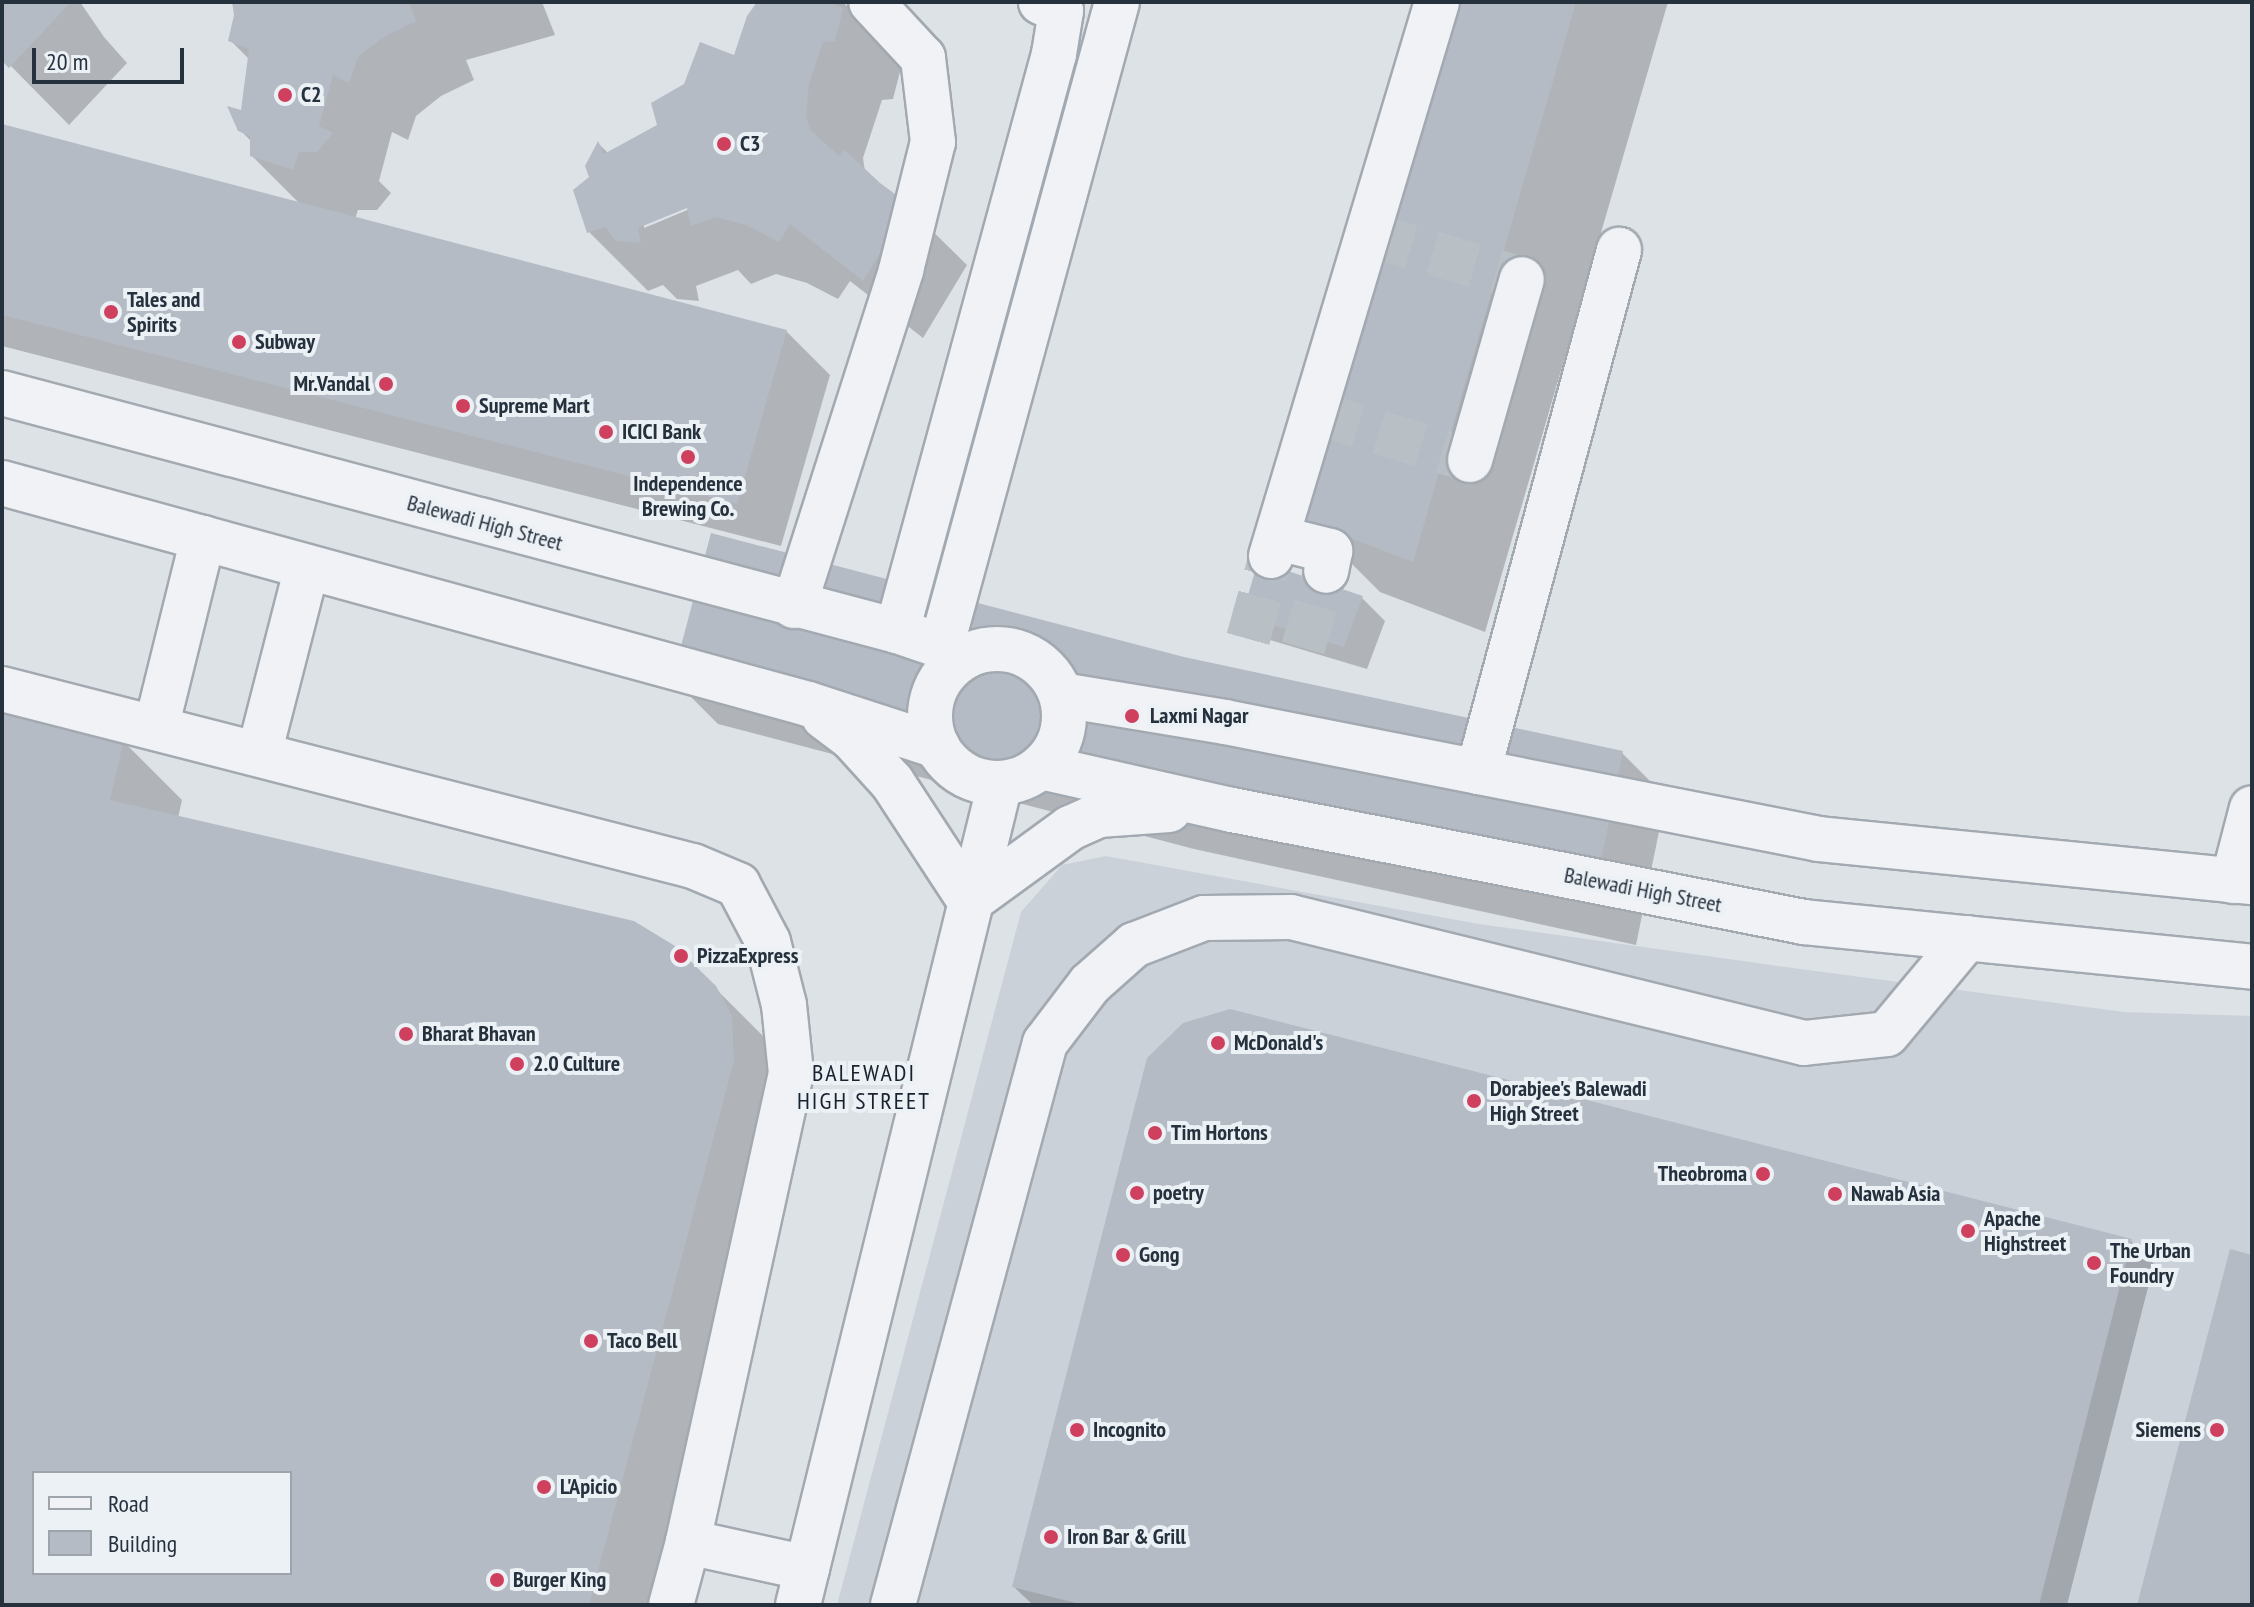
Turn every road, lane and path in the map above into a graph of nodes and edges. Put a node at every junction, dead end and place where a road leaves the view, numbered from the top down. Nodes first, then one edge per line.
1 (871, 2) edge
2 (1117, 2) edge
3 (1437, 2) edge
4 (1058, 5) edge
5 (1619, 250) dead end
6 (1522, 279) dead end
7 (2, 393) edge
8 (1470, 460) dead end
9 (2, 483) edge
10 (203, 538) junction
11 (307, 567) junction
12 (1326, 571) dead end
13 (794, 606) junction
14 (897, 631) junction
15 (955, 650) junction
16 (2, 689) edge
17 (1062, 695) junction
18 (808, 704) junction
19 (156, 728) junction
20 (937, 746) junction
21 (259, 754) junction
22 (1041, 767) junction
23 (1478, 772) junction
24 (1000, 784) junction
25 (2252, 808) edge
26 (1232, 810) junction
27 (2242, 882) edge
28 (970, 901) junction
29 (1967, 938) junction
30 (2252, 967) edge
31 (688, 1542) junction
32 (803, 1586) edge
33 (671, 1605) edge
34 (893, 1605) edge

1 - 13 street
2 - 15 street
3 - 12 street
4 - 14 street
5 - 23 street
6 - 8 street
7 - 13 street, Balewadi High Street
9 - 10 street
10 - 11 street
10 - 19 street
11 - 18 street
11 - 21 street
13 - 14 street, Balewadi High Street
14 - 15 street, Balewadi High Street
15 - 17 street
15 - 20 street
16 - 19 street
17 - 22 street
17 - 23 street
18 - 20 street
18 - 28 street
19 - 21 street
20 - 24 street
21 - 31 street
22 - 24 street
22 - 26 street, Balewadi High Street
23 - 27 street
24 - 28 street
25 - 27 street
26 - 28 street
26 - 29 street, Balewadi High Street
28 - 32 street
29 - 30 street, Balewadi High Street
29 - 34 street
31 - 32 street
31 - 33 street

